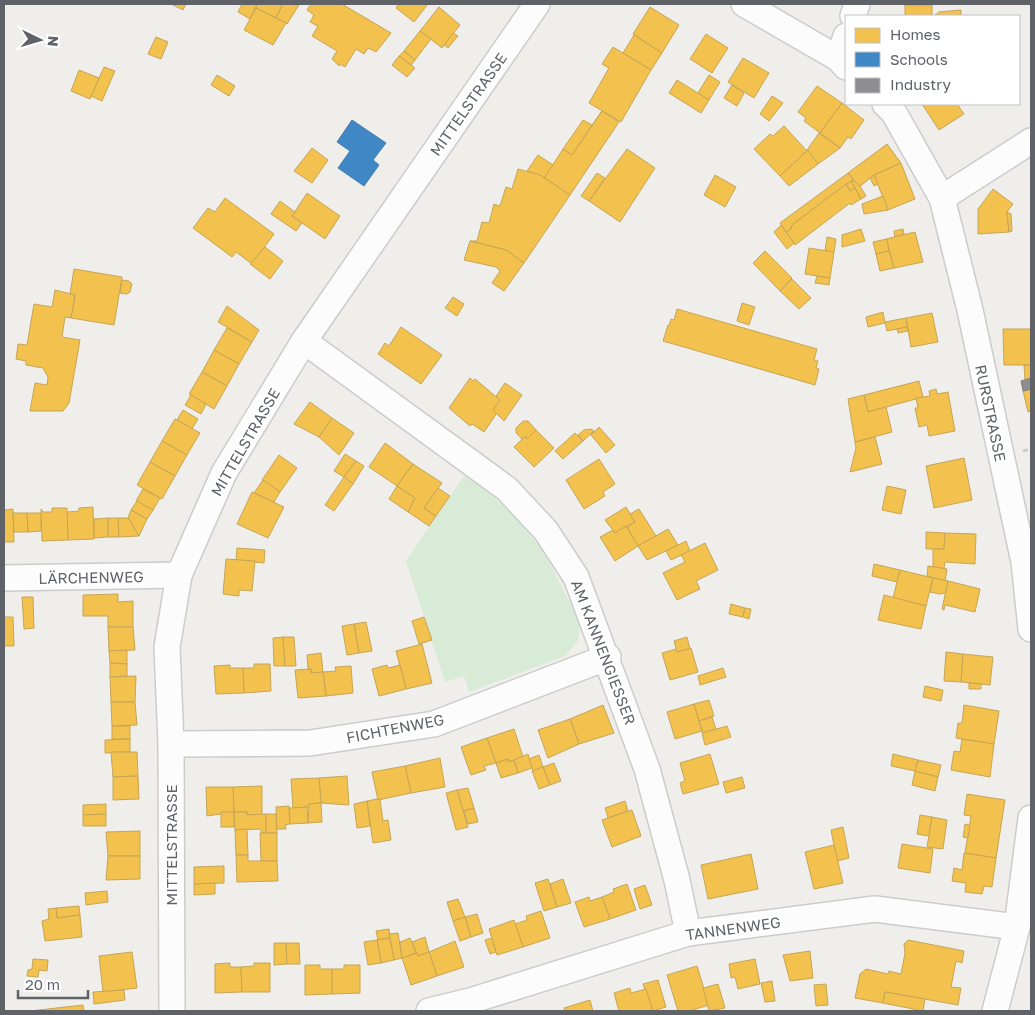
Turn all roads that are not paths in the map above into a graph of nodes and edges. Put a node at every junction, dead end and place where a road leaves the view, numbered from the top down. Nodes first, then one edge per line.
1 (537, 4) edge
2 (744, 4) edge
3 (845, 43) edge
4 (842, 63) edge
5 (886, 105) edge
6 (1031, 141) edge
7 (942, 198) junction
8 (304, 341) junction
9 (179, 575) junction
10 (4, 578) edge
11 (1031, 629) edge
12 (608, 657) junction
13 (171, 744) junction
14 (1031, 818) edge
15 (1017, 927) junction
16 (688, 933) junction
17 (172, 1011) edge
18 (429, 1011) edge
19 (996, 1011) edge

1 - 8 street, MITTELSTRASSE
2 - 4 street
3 - 4 street
5 - 7 street, RURSTRASSE
6 - 7 street
7 - 11 street, RURSTRASSE
8 - 9 street, MITTELSTRASSE
8 - 12 street, AM KANNENGIESSER
9 - 10 street, LÄRCHENWEG
9 - 13 street, MITTELSTRASSE
12 - 13 street, FICHTENWEG
12 - 16 street, AM KANNENGIESSER
13 - 17 street, MITTELSTRASSE
14 - 15 street
15 - 16 street, TANNENWEG
15 - 19 street
16 - 18 street, TANNENWEG

